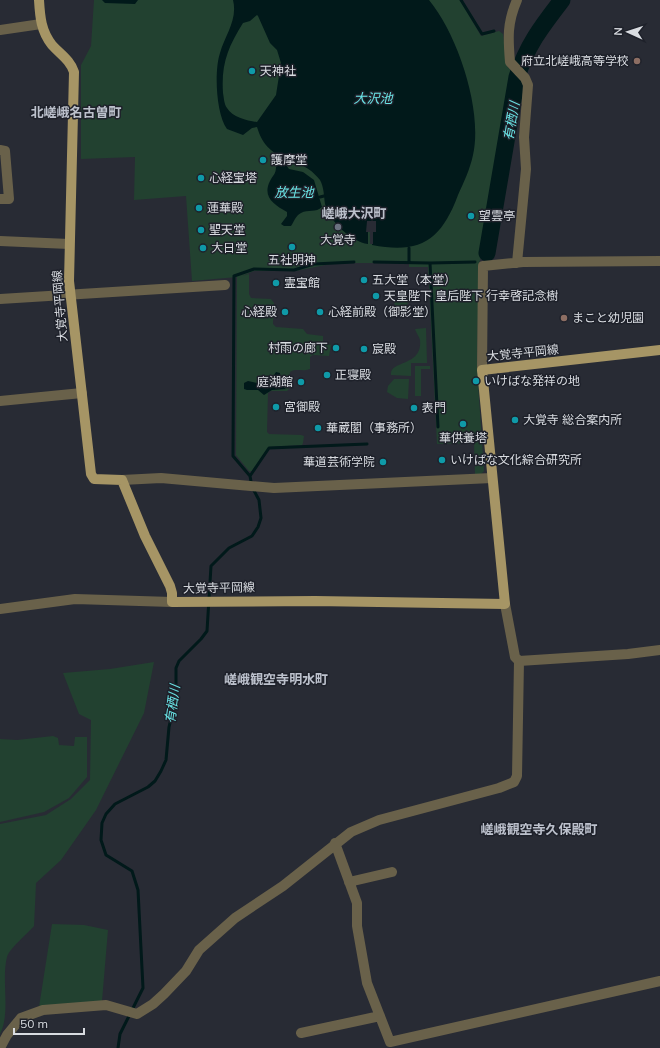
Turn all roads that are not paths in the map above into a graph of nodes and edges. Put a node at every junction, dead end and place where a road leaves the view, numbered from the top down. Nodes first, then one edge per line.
1 (39, 0) edge
2 (517, 0) edge
3 (41, 24) junction
4 (0, 30) edge
5 (0, 150) edge
6 (0, 199) edge
7 (0, 241) edge
8 (69, 244) junction
9 (660, 261) edge
10 (517, 263) junction
11 (225, 285) dead end
12 (70, 295) junction
13 (0, 299) edge
14 (660, 350) edge
15 (482, 370) junction
16 (82, 393) junction
17 (0, 402) edge
18 (492, 478) junction
19 (122, 480) junction
20 (172, 602) junction
21 (505, 604) junction
22 (0, 609) edge
23 (660, 650) edge
24 (519, 661) junction
25 (336, 843) junction
26 (392, 872) dead end
27 (349, 882) junction
28 (660, 981) edge
29 (380, 1016) junction
30 (301, 1033) dead end
31 (0, 1048) edge

1 - 3 main road, 大覚寺平岡線
2 - 10 street
3 - 4 street
3 - 8 main road, 大覚寺平岡線
5 - 6 street
7 - 8 street
8 - 12 main road, 大覚寺平岡線
9 - 10 street
10 - 15 street
11 - 12 street
12 - 13 street
12 - 16 main road, 大覚寺平岡線
14 - 15 main road, 大覚寺平岡線
15 - 18 main road, 大覚寺平岡線
16 - 17 street
16 - 19 main road, 大覚寺平岡線
18 - 19 street
18 - 21 main road, 大覚寺平岡線
19 - 20 main road, 大覚寺平岡線
20 - 21 main road, 大覚寺平岡線
20 - 22 street
21 - 24 street
23 - 24 street
24 - 25 street
25 - 27 street
25 - 31 street
26 - 27 street
27 - 29 street
28 - 29 street
29 - 30 street

